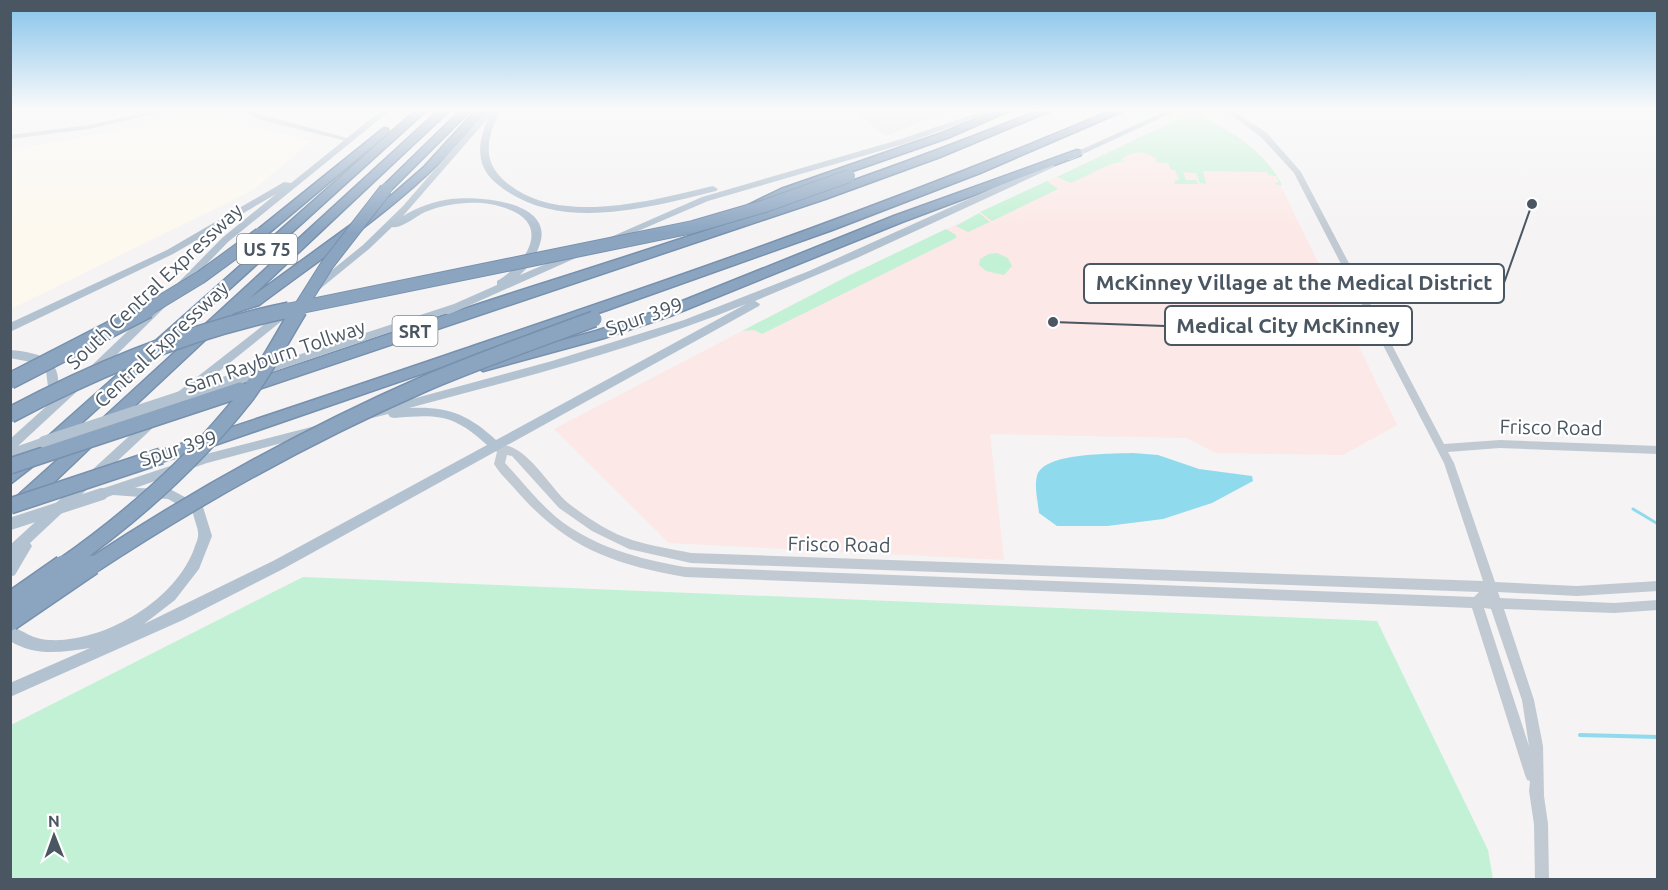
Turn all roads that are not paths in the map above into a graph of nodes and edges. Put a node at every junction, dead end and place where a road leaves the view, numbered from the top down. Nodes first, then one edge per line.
1 (336, 151) edge
2 (361, 151) edge
3 (377, 151) edge
4 (401, 151) edge
5 (425, 151) edge
6 (445, 151) edge
7 (455, 151) edge
8 (484, 151) edge
9 (871, 151) edge
10 (901, 151) edge
11 (920, 151) edge
12 (943, 151) edge
13 (1025, 151) edge
14 (1082, 151) edge
15 (1279, 151) edge
16 (1077, 153) junction
17 (311, 170) junction
18 (794, 172) junction
19 (923, 194) junction
20 (366, 247) junction
21 (589, 273) junction
22 (808, 275) junction
23 (228, 311) junction
24 (446, 311) junction
25 (10, 328) edge
26 (10, 354) edge
27 (10, 381) edge
28 (10, 415) edge
29 (294, 415) junction
30 (360, 418) junction
31 (33, 427) junction
32 (10, 446) edge
33 (499, 448) junction
34 (1443, 448) junction
35 (1658, 450) edge
36 (10, 453) edge
37 (10, 466) edge
38 (10, 478) edge
39 (132, 486) junction
40 (10, 506) edge
41 (10, 513) edge
42 (10, 524) edge
43 (33, 531) junction
44 (10, 554) edge
45 (691, 558) junction
46 (998, 569) junction
47 (10, 571) edge
48 (685, 572) junction
49 (1272, 578) junction
50 (999, 585) junction
51 (1658, 586) edge
52 (1492, 587) junction
53 (1277, 595) junction
54 (10, 602) edge
55 (1476, 603) junction
56 (1497, 603) junction
57 (1658, 605) edge
58 (10, 621) edge
59 (10, 632) edge
60 (10, 690) edge
61 (1537, 795) junction
62 (1542, 879) edge

1 - 17 main road, South Central Expressway
2 - 27 highway, bridge
3 - 38 highway, Central Expressway / US 75
4 - 23 highway, Central Expressway / US 75
5 - 54 highway, bridge
6 - 23 highway
7 - 20 main road
8 - 18 main road
9 - 18 main road
10 - 21 highway
11 - 28 highway, bridge
12 - 21 highway, Sam Rayburn Tollway / SRT
13 - 19 highway
14 - 16 main road, Spur 399
15 - 34 street
16 - 22 main road, Spur 399
16 - 29 highway
17 - 25 main road
17 - 31 main road, South Central Expressway
18 - 24 main road
19 - 29 highway
19 - 58 highway, bridge
20 - 24 main road
20 - 43 main road
21 - 37 highway, Sam Rayburn Tollway / SRT, bridge
22 - 30 main road, Spur 399
22 - 33 main road
23 - 41 highway, Central Expressway / US 75
24 - 36 main road, bridge
26 - 31 main road
29 - 40 highway, bridge
30 - 33 main road
30 - 39 main road, Spur 399
31 - 32 main road, South Central Expressway
33 - 45 street, Frisco Road
33 - 48 street
33 - 60 main road
34 - 35 street, Frisco Road
34 - 52 street
39 - 42 main road, bridge
39 - 59 main road
43 - 44 main road
43 - 47 main road
45 - 46 street, Frisco Road
45 - 48 street
46 - 49 street, Frisco Road
46 - 50 street
48 - 50 street
49 - 52 street, Frisco Road
49 - 53 street
50 - 53 street
51 - 52 street, Frisco Road
52 - 55 street
52 - 56 street
53 - 55 street
55 - 56 street
55 - 61 street
56 - 57 street
56 - 61 street
61 - 62 street

